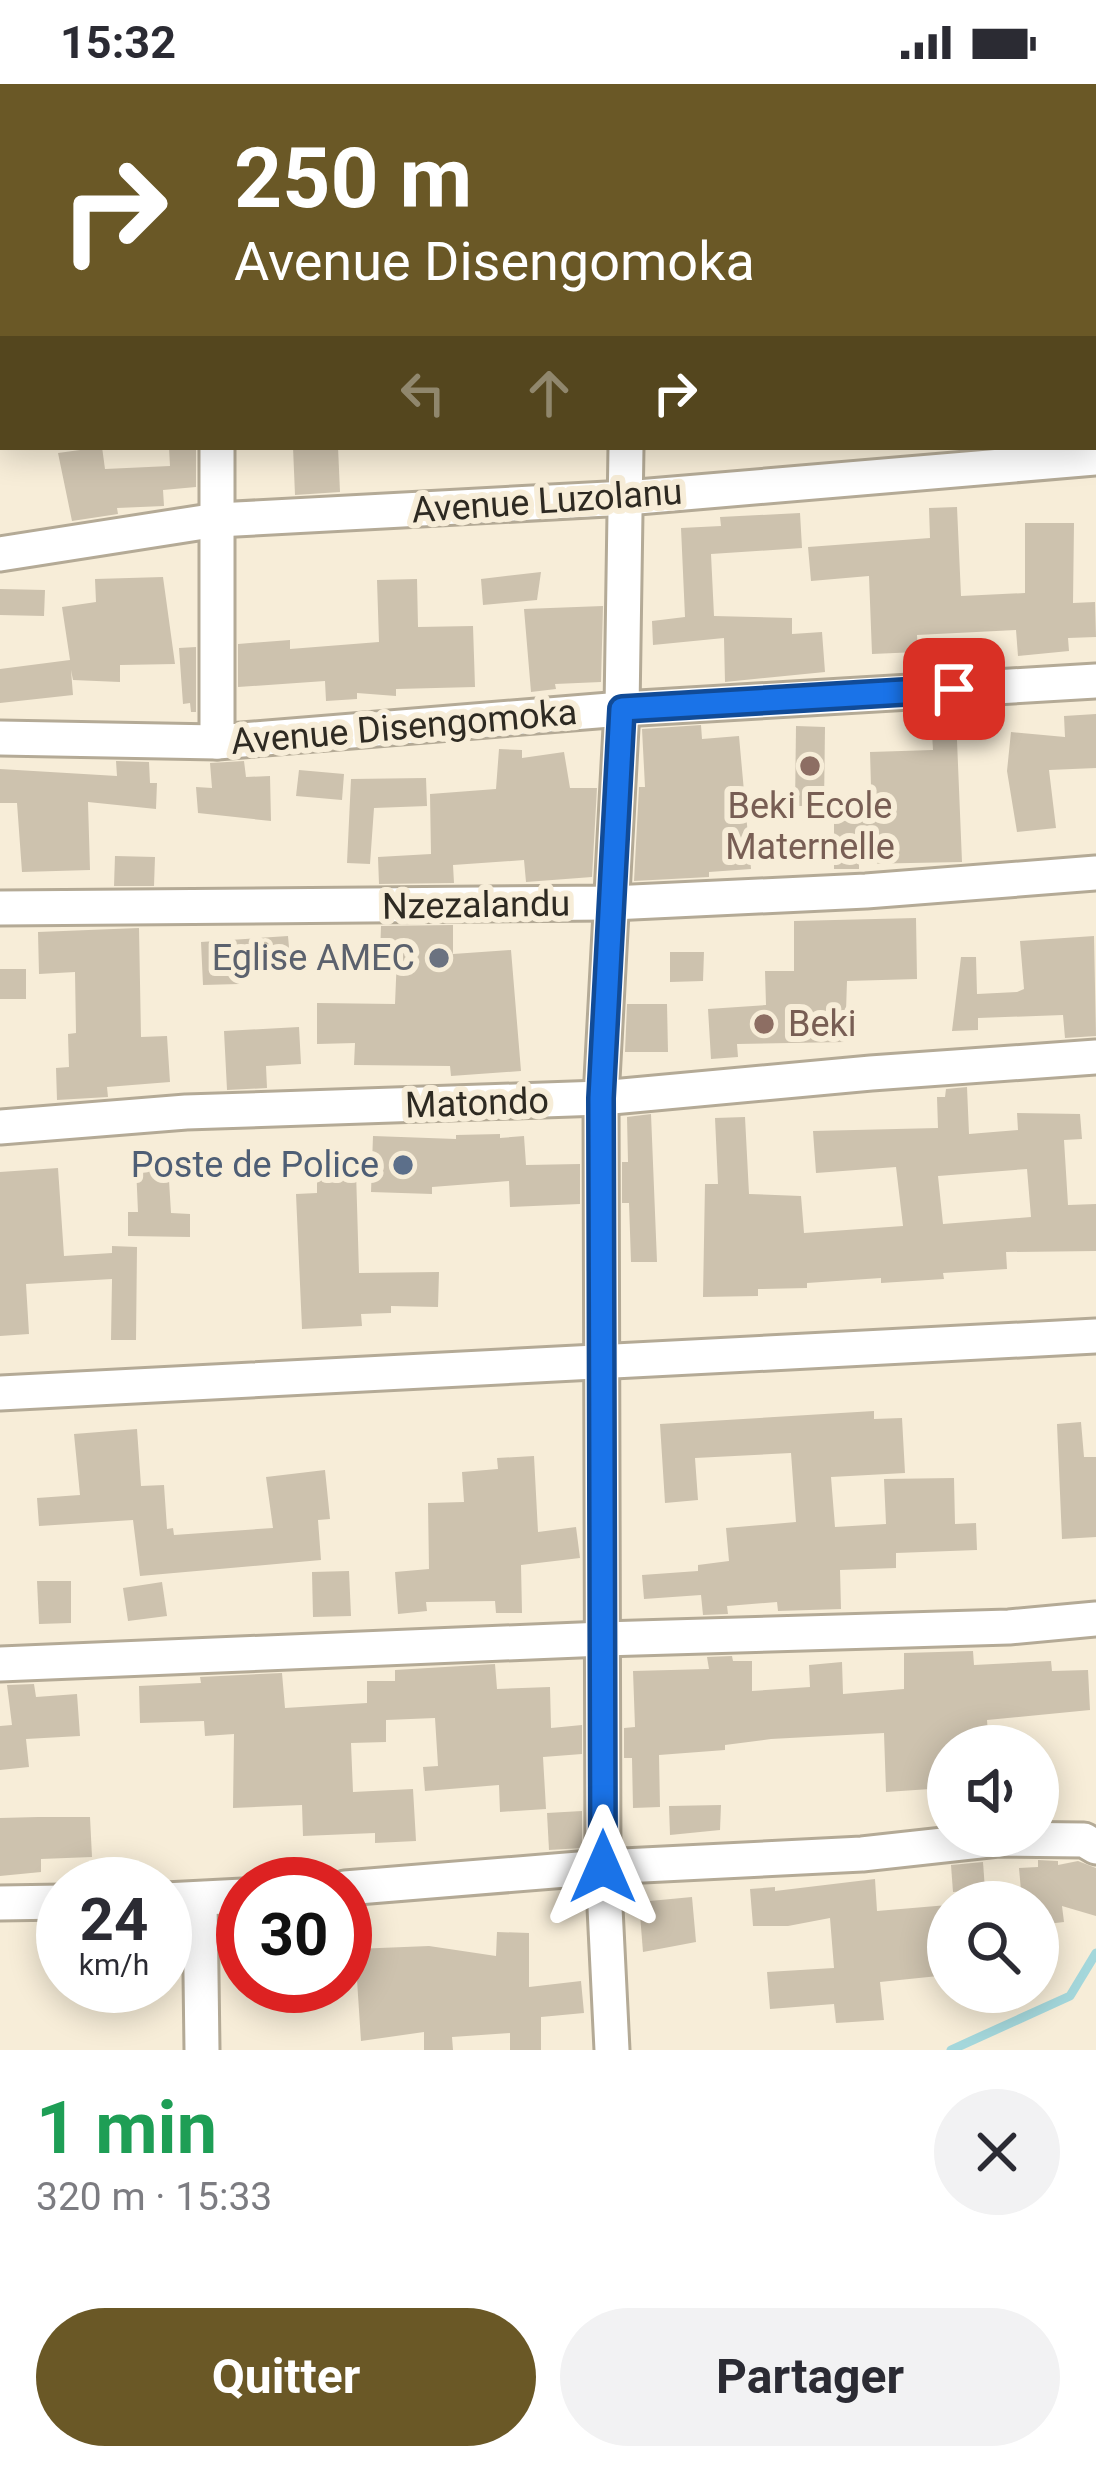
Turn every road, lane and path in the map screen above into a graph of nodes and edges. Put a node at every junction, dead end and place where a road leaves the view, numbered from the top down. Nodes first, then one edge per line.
1 (218, 450) edge
2 (626, 450) edge
3 (1096, 458) edge
4 (626, 498) junction
5 (217, 520) junction
6 (0, 554) edge
7 (1096, 681) edge
8 (622, 709) junction
9 (0, 738) edge
10 (217, 742) junction
11 (1096, 874) edge
12 (612, 904) junction
13 (0, 908) edge
14 (1096, 1057) edge
15 (601, 1098) junction
16 (0, 1127) edge
17 (1096, 1336) edge
18 (604, 1360) junction
19 (0, 1393) edge
20 (1096, 1619) edge
21 (603, 1639) junction
22 (0, 1664) edge
23 (1096, 1847) edge
24 (603, 1867) junction
25 (372, 1886) edge
26 (216, 1899) edge
27 (192, 1900) edge
28 (200, 1900) junction
29 (36, 1902) edge
30 (0, 1903) edge
31 (202, 2050) edge
32 (612, 2050) edge

1 - 5 street
2 - 4 street
3 - 4 street, Avenue Luzolanu
4 - 5 street, Avenue Luzolanu
4 - 8 street
5 - 6 street, Avenue Luzolanu
5 - 10 street
7 - 8 street, Avenue Disengomoka
8 - 10 street, Avenue Disengomoka
8 - 12 street
9 - 10 street, Avenue Disengomoka
11 - 12 street, Nzezalandu
12 - 13 street, Nzezalandu
12 - 15 street
14 - 15 street, Matondo
15 - 16 street, Matondo
15 - 18 street
17 - 18 street
18 - 19 street
18 - 21 street
20 - 21 street
21 - 22 street
21 - 24 street
23 - 24 street
24 - 25 street
24 - 32 street
26 - 28 street
27 - 28 street
28 - 31 street
29 - 30 street

